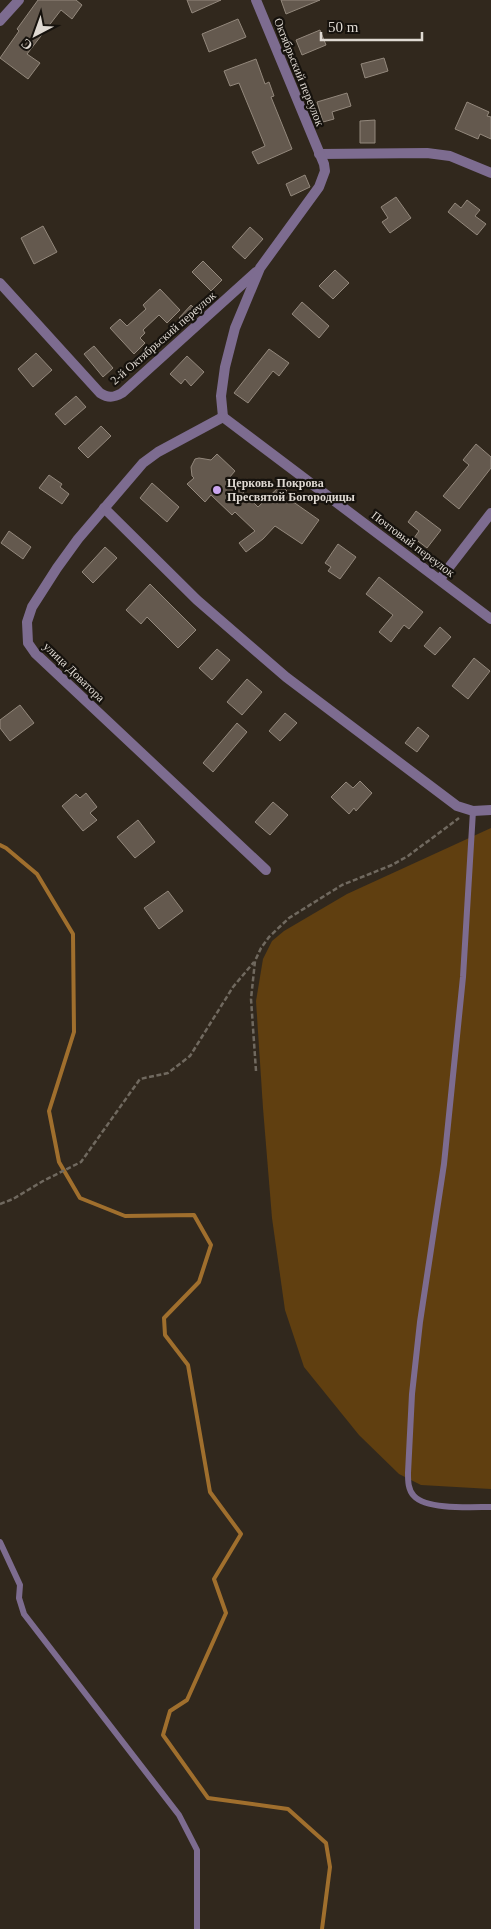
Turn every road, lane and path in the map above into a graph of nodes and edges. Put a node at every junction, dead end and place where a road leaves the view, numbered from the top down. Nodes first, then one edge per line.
1 (19, 0) edge
2 (256, 0) edge
3 (0, 21) edge
4 (319, 154) junction
5 (491, 173) edge
6 (260, 268) junction
7 (0, 283) edge
8 (224, 417) junction
9 (104, 508) junction
10 (491, 513) edge
11 (440, 579) junction
12 (491, 619) edge
13 (491, 810) edge
14 (473, 811) junction
15 (266, 870) dead end
16 (255, 960) junction
17 (256, 1071) dead end
18 (0, 1204) edge
19 (491, 1507) edge
20 (0, 1542) edge
21 (197, 1929) edge

1 - 3 street
2 - 4 street, Октябрьский переулок
4 - 5 street
4 - 6 street, Октябрьский переулок
6 - 7 street, 2-й Октябрьский переулок
6 - 8 street
8 - 9 street, улица Доватора
8 - 11 street, Почтовый переулок
9 - 14 street
9 - 15 street, улица Доватора
10 - 11 street
11 - 12 street, Почтовый переулок
13 - 14 street
14 - 16 path
14 - 19 lane
16 - 17 path
16 - 18 path
20 - 21 lane

